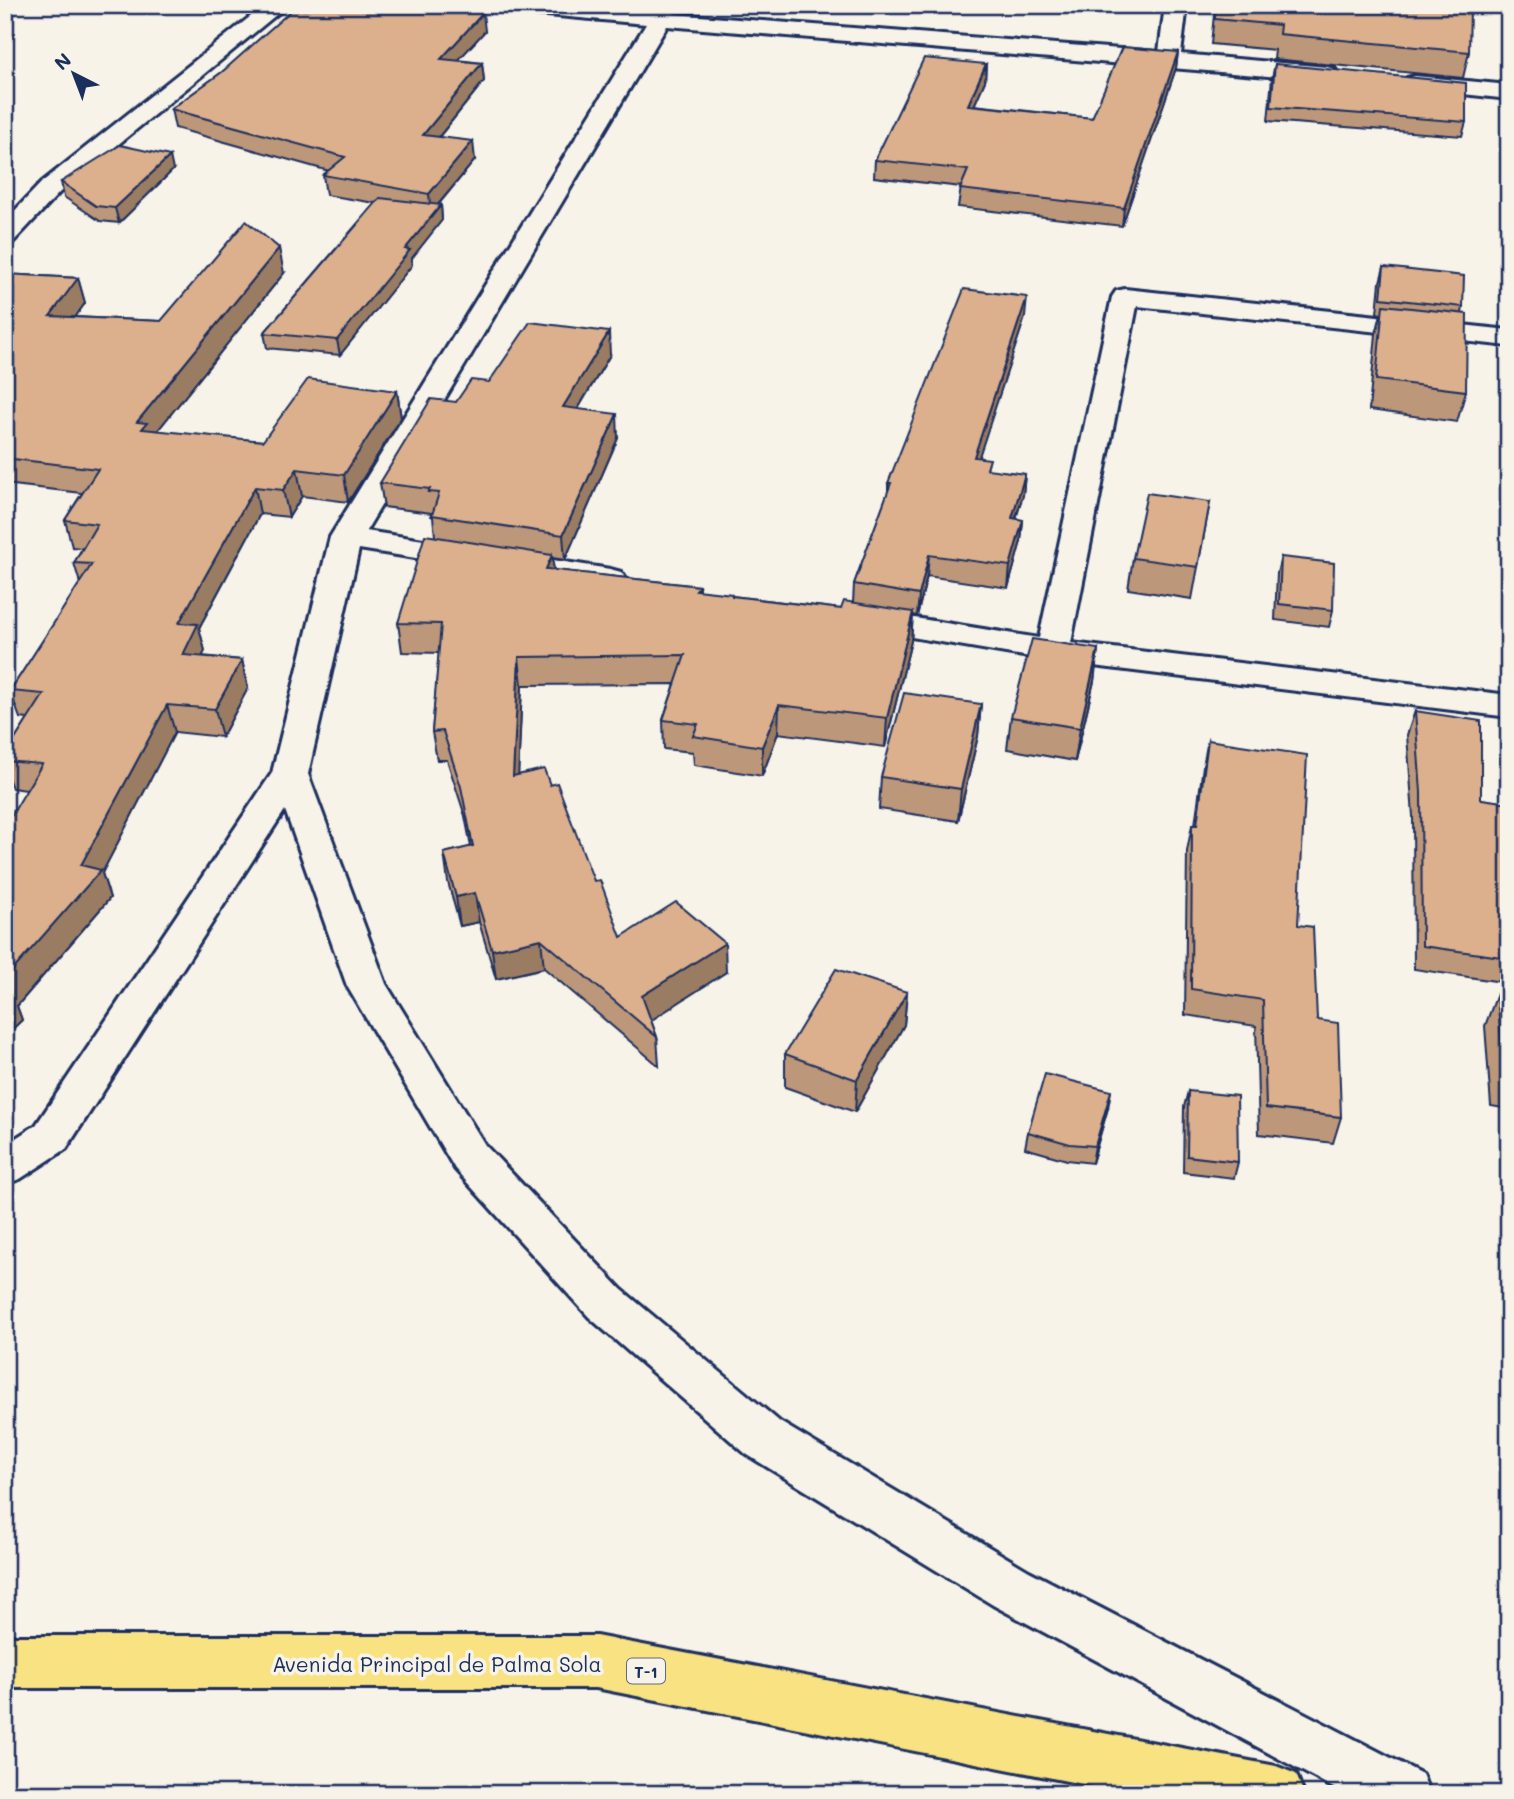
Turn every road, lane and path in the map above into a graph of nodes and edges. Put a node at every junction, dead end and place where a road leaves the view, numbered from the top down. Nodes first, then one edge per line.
1 (278, 5) edge
2 (503, 5) edge
3 (1176, 5) edge
4 (664, 13) edge
5 (1169, 58) junction
6 (1346, 76) edge
7 (1400, 81) edge
8 (1509, 92) edge
9 (5, 236) edge
10 (1509, 338) edge
11 (346, 537) junction
12 (645, 585) edge
13 (835, 615) edge
14 (1053, 651) junction
15 (1509, 706) edge
16 (290, 774) junction
17 (5, 1167) edge
18 (5, 1662) edge
19 (1276, 1794) edge
20 (1402, 1794) edge

1 - 9 street
2 - 4 street
3 - 5 street
4 - 5 street
4 - 11 street
5 - 6 street
7 - 8 street
10 - 14 street
11 - 12 street
11 - 16 street
13 - 14 street
14 - 15 street
16 - 17 street
16 - 20 street
18 - 19 highway, Avenida Principal de Palma Sola / T-1

